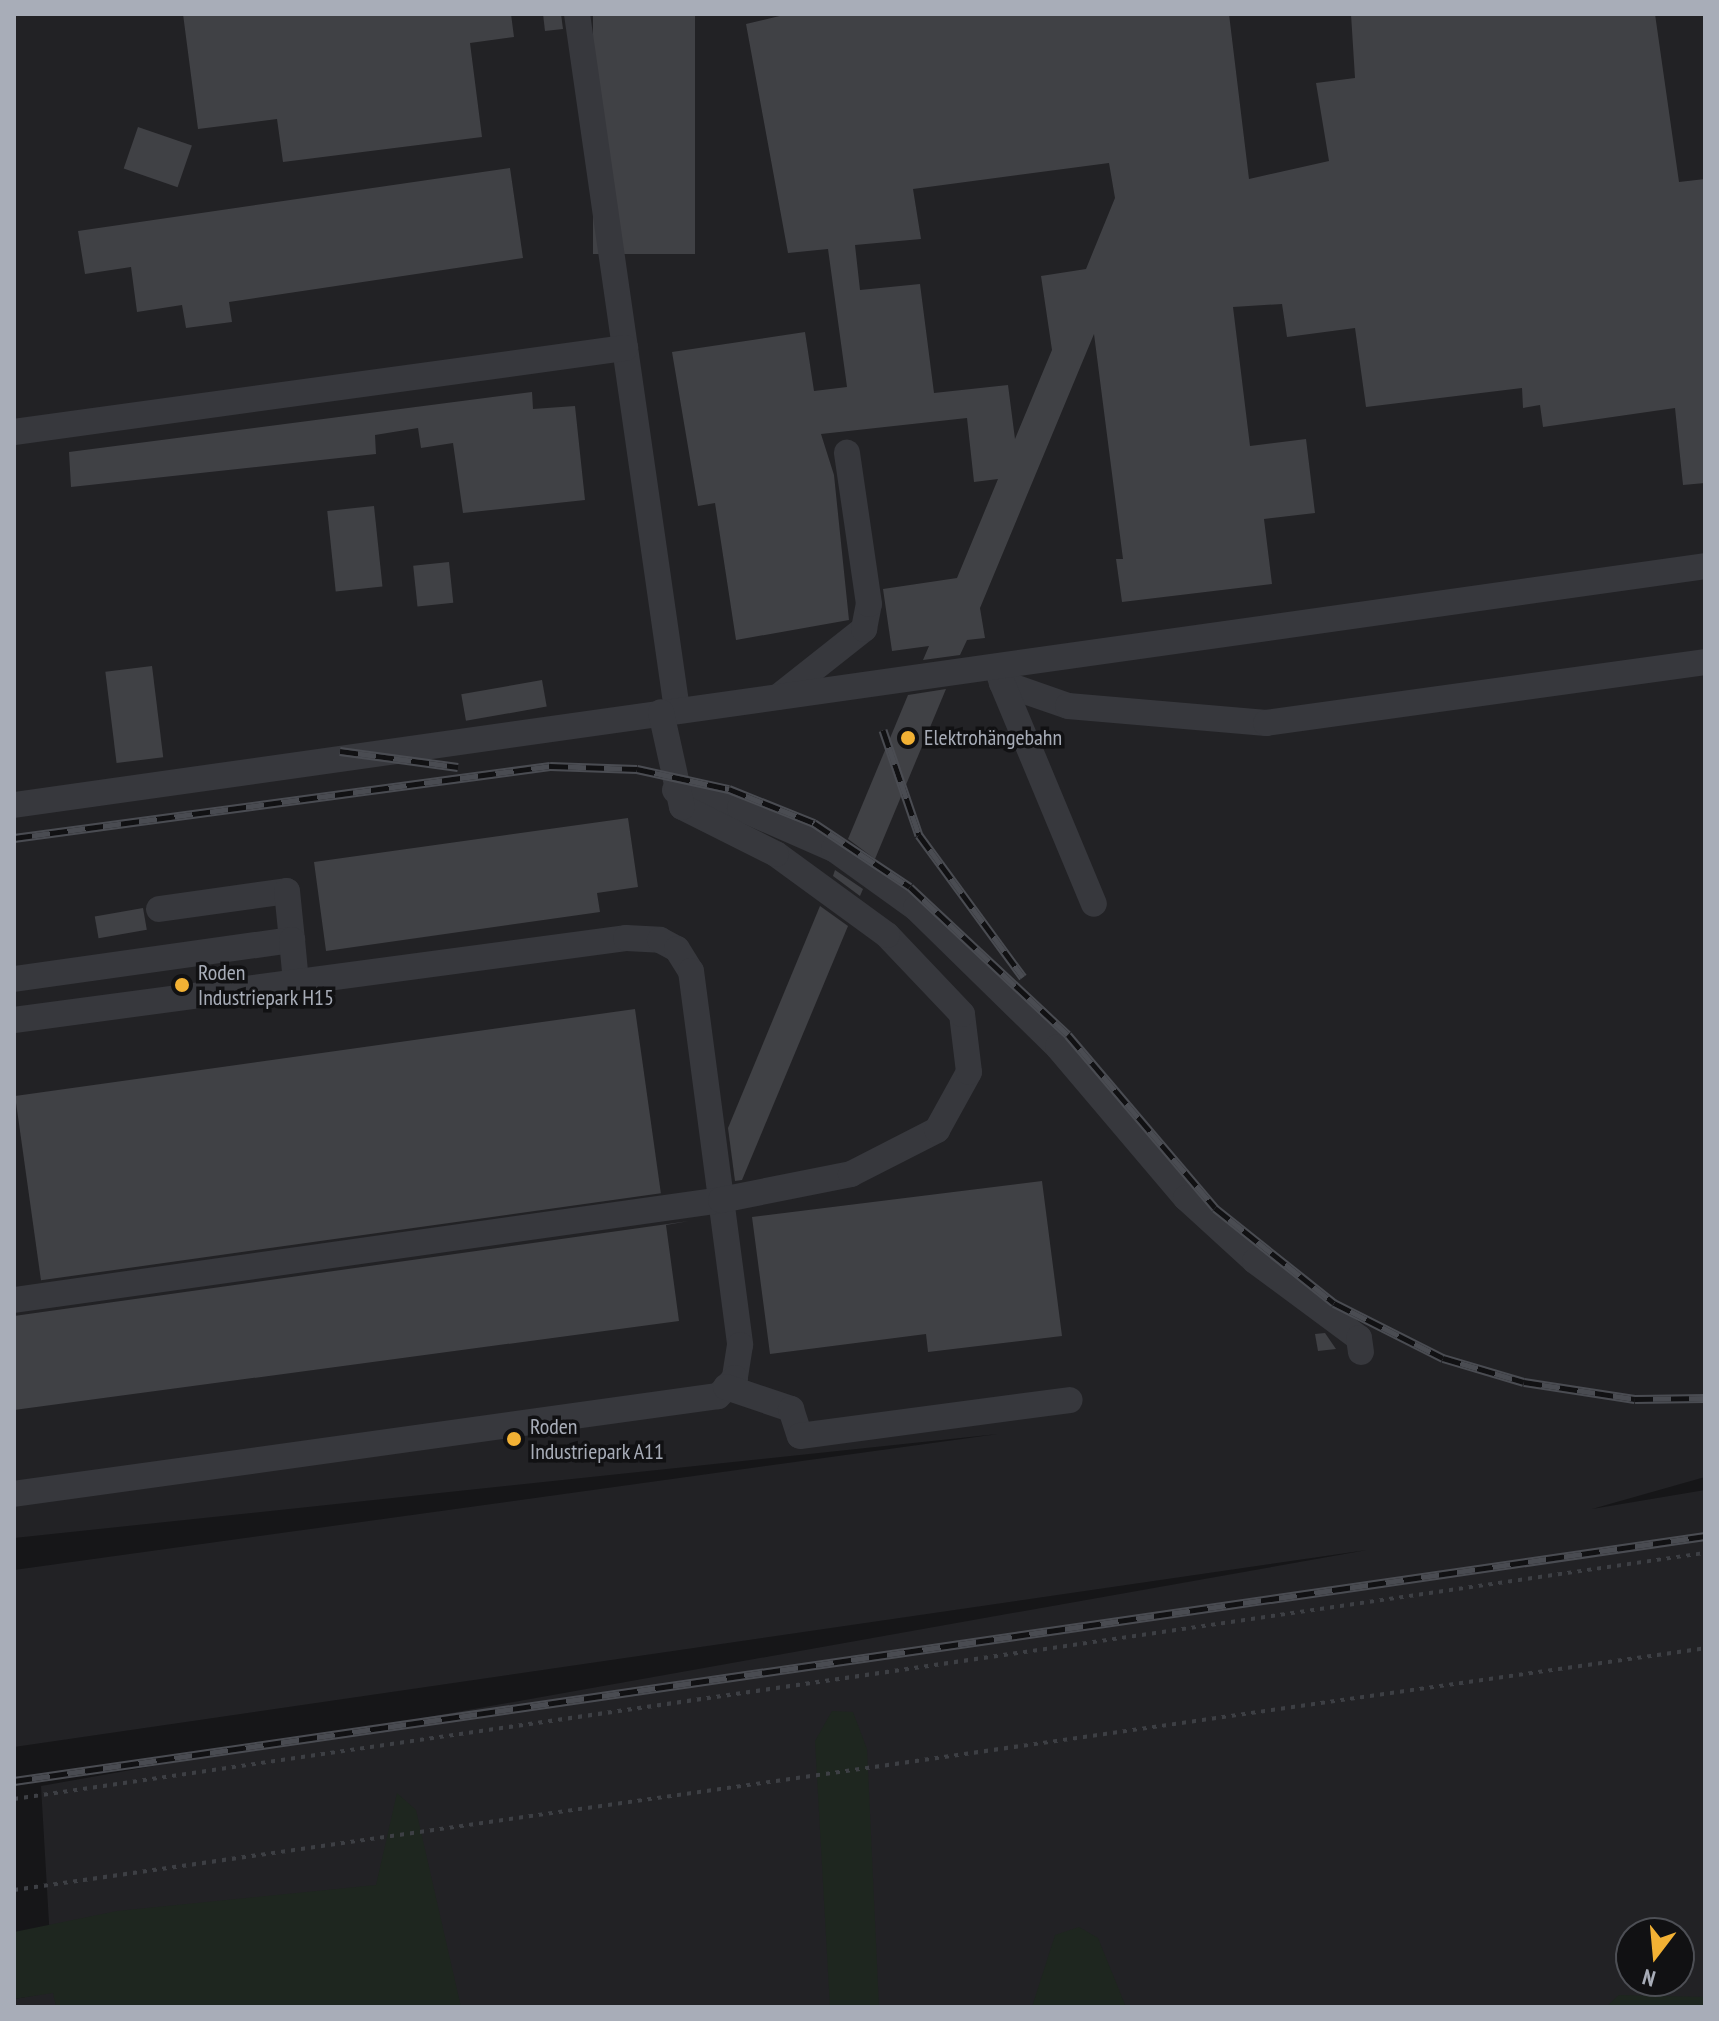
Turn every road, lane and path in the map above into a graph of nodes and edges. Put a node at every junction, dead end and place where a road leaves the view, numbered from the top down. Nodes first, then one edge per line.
1 (577, 14) edge
2 (625, 348) junction
3 (14, 432) edge
4 (847, 453) dead end
5 (1705, 566) edge
6 (1705, 662) edge
7 (999, 675) junction
8 (778, 697) junction
9 (669, 711) junction
10 (675, 790) junction
11 (14, 805) edge
12 (1094, 904) dead end
13 (159, 909) dead end
14 (292, 940) junction
15 (140, 961) junction
16 (14, 979) edge
17 (296, 982) junction
18 (145, 1002) junction
19 (14, 1020) edge
20 (721, 1200) junction
21 (14, 1300) edge
22 (1361, 1352) dead end
23 (726, 1387) junction
24 (1070, 1400) dead end
25 (14, 1494) edge
26 (1705, 1553) edge
27 (1705, 1648) edge
28 (14, 1799) edge
29 (14, 1890) edge

1 - 2 street
2 - 3 street
2 - 9 street
4 - 8 street
5 - 7 street
6 - 7 street
7 - 8 street
7 - 12 street
8 - 9 street
9 - 10 street
9 - 11 street
10 - 20 street
10 - 22 street
13 - 14 street
14 - 15 street
14 - 17 street
15 - 16 street
15 - 18 street
17 - 18 street
17 - 20 street
18 - 19 street
20 - 21 street
20 - 23 street
23 - 24 street
23 - 25 street
26 - 28 path
27 - 29 path

